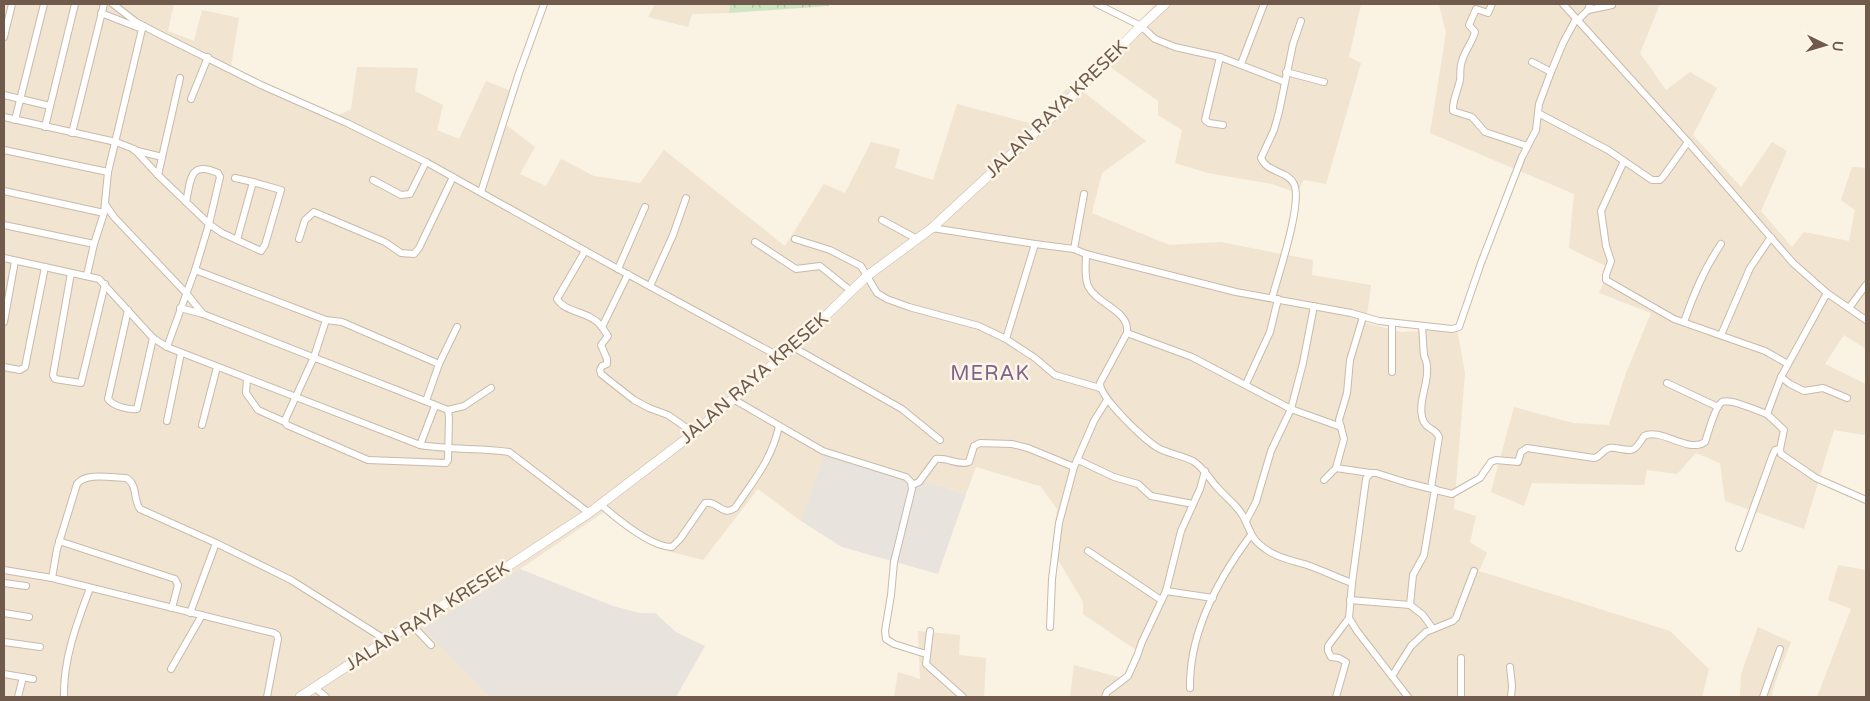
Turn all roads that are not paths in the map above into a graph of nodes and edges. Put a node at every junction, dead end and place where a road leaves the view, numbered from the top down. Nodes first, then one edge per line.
1 (12, 4) edge
2 (44, 4) edge
3 (76, 4) edge
4 (104, 4) edge
5 (113, 4) edge
6 (544, 4) edge
7 (1097, 4) edge
8 (1164, 4) edge
9 (1264, 4) edge
10 (1492, 4) edge
11 (1563, 4) edge
12 (1612, 5) dead end
13 (1589, 7) edge
14 (101, 13) junction
15 (1577, 19) junction
16 (1301, 21) dead end
17 (1141, 26) junction
18 (143, 28) junction
19 (4, 37) edge
20 (208, 57) junction
21 (1220, 57) junction
22 (1532, 62) dead end
23 (1241, 64) junction
24 (1286, 72) junction
25 (1551, 72) junction
26 (180, 78) dead end
27 (1285, 82) junction
28 (1324, 82) dead end
29 (4, 95) edge
30 (20, 99) junction
31 (191, 99) dead end
32 (50, 106) junction
33 (1538, 113) junction
34 (4, 118) edge
35 (15, 120) junction
36 (1224, 124) dead end
37 (45, 127) junction
38 (72, 132) junction
39 (116, 142) junction
40 (1688, 142) junction
41 (1527, 146) junction
42 (4, 150) edge
43 (134, 150) junction
44 (162, 157) junction
45 (1624, 161) junction
46 (426, 162) junction
47 (108, 172) junction
48 (158, 175) junction
49 (453, 177) junction
50 (235, 178) dead end
51 (373, 180) dead end
52 (253, 182) junction
53 (4, 191) edge
54 (481, 192) junction
55 (1084, 194) dead end
56 (686, 198) dead end
57 (186, 202) junction
58 (104, 204) junction
59 (645, 207) dead end
60 (104, 214) junction
61 (882, 220) dead end
62 (209, 224) junction
63 (4, 225) edge
64 (932, 228) junction
65 (1771, 237) junction
66 (299, 239) dead end
67 (795, 239) dead end
68 (917, 239) junction
69 (237, 240) junction
70 (755, 242) dead end
71 (94, 244) junction
72 (1034, 244) junction
73 (1721, 244) dead end
74 (1074, 249) junction
75 (585, 251) junction
76 (1086, 254) junction
77 (4, 258) edge
78 (15, 261) junction
79 (45, 267) junction
80 (618, 269) junction
81 (195, 270) junction
82 (71, 273) junction
83 (628, 274) junction
84 (87, 275) junction
85 (867, 276) junction
86 (105, 284) junction
87 (1866, 285) edge
88 (650, 286) junction
89 (851, 291) junction
90 (186, 293) junction
91 (1827, 293) junction
92 (1275, 299) junction
93 (1314, 306) junction
94 (180, 308) junction
95 (1849, 308) junction
96 (128, 310) junction
97 (202, 314) junction
98 (1364, 316) junction
99 (326, 320) junction
100 (1866, 320) edge
101 (4, 322) edge
102 (1684, 322) junction
103 (1392, 323) junction
104 (457, 327) dead end
105 (602, 327) junction
106 (1422, 327) junction
107 (1126, 333) junction
108 (1720, 335) junction
109 (153, 338) junction
110 (1006, 338) junction
111 (167, 347) junction
112 (793, 347) junction
113 (181, 353) junction
114 (314, 357) junction
115 (780, 357) junction
116 (439, 364) junction
117 (1788, 364) junction
118 (4, 367) edge
119 (217, 367) junction
120 (1392, 372) dead end
121 (1781, 377) junction
122 (247, 379) junction
123 (1246, 384) junction
124 (1667, 384) dead end
125 (491, 388) dead end
126 (1100, 388) junction
127 (295, 397) junction
128 (1847, 398) dead end
129 (733, 399) junction
130 (1107, 400) junction
131 (426, 401) junction
132 (435, 406) junction
133 (1718, 407) junction
134 (1291, 409) junction
135 (448, 410) junction
136 (1767, 414) junction
137 (167, 422) dead end
138 (285, 422) junction
139 (202, 425) dead end
140 (779, 426) junction
141 (1340, 427) junction
142 (694, 433) junction
143 (940, 440) dead end
144 (420, 445) junction
145 (1780, 448) junction
146 (448, 449) junction
147 (1078, 460) junction
148 (1074, 467) junction
149 (1336, 468) junction
150 (1205, 471) junction
151 (1370, 473) junction
152 (1324, 480) dead end
153 (912, 485) junction
154 (1433, 489) junction
155 (1866, 500) edge
156 (600, 504) junction
157 (1193, 504) junction
158 (589, 513) junction
159 (1246, 521) junction
160 (1251, 535) junction
161 (59, 541) junction
162 (216, 543) junction
163 (1739, 548) dead end
164 (1088, 551) dead end
165 (4, 570) edge
166 (1474, 571) dead end
167 (52, 578) junction
168 (4, 583) edge
169 (1352, 584) junction
170 (26, 586) dead end
171 (90, 588) junction
172 (1166, 591) junction
173 (1213, 598) junction
174 (1161, 600) junction
175 (1350, 600) junction
176 (1410, 605) junction
177 (172, 608) junction
178 (4, 613) edge
179 (190, 613) junction
180 (202, 615) junction
181 (29, 617) dead end
182 (1350, 618) junction
183 (411, 624) junction
184 (1050, 628) dead end
185 (1433, 629) junction
186 (930, 631) dead end
187 (386, 640) junction
188 (4, 642) edge
189 (431, 645) dead end
190 (40, 647) dead end
191 (1780, 649) dead end
192 (926, 654) junction
193 (1461, 658) dead end
194 (1510, 667) dead end
195 (171, 669) dead end
196 (4, 674) edge
197 (1392, 676) junction
198 (23, 677) junction
199 (33, 679) dead end
200 (314, 687) junction
201 (1190, 688) dead end
202 (18, 697) edge
203 (64, 697) edge
204 (267, 697) edge
205 (300, 697) edge
206 (326, 697) edge
207 (963, 697) edge
208 (1105, 697) edge
209 (1336, 697) edge
210 (1408, 697) edge
211 (1461, 697) edge
212 (1511, 697) edge
213 (1763, 697) edge

1 - 19 street
2 - 30 street
3 - 32 street
4 - 14 street
5 - 18 street
6 - 54 street
7 - 17 street
8 - 17 main road, JALAN RAYA KRESEK
9 - 23 street
10 - 41 street
11 - 15 street
12 - 13 street
13 - 15 street
14 - 18 street
14 - 38 street
15 - 25 street
15 - 40 street
16 - 24 street
17 - 21 street
17 - 64 main road, JALAN RAYA KRESEK
18 - 20 street
18 - 39 street
20 - 31 street
20 - 46 street
21 - 23 street
21 - 36 street
22 - 25 street
23 - 27 street
24 - 27 street
24 - 28 street
25 - 33 street
26 - 44 street
27 - 92 street
29 - 30 street
30 - 32 street
30 - 35 street
32 - 37 street
33 - 41 street
33 - 45 street
34 - 35 street
35 - 37 street
37 - 38 street
38 - 39 street
39 - 43 street
39 - 47 street
40 - 45 street
40 - 65 street
41 - 106 street
42 - 47 street
43 - 44 street
43 - 48 street
44 - 48 street
45 - 102 street
46 - 49 street
46 - 51 street
47 - 58 street
48 - 57 street
49 - 54 street
49 - 66 street
50 - 52 street
52 - 69 street
52 - 69 street
53 - 60 street
54 - 75 street
55 - 74 street
56 - 88 street
57 - 62 street
57 - 62 street
58 - 60 street
58 - 90 street
59 - 80 street
60 - 71 street
61 - 68 street
62 - 69 street
62 - 81 street
63 - 71 street
64 - 68 main road, JALAN RAYA KRESEK
64 - 72 street
65 - 91 street
65 - 108 street
67 - 85 street
68 - 85 main road, JALAN RAYA KRESEK
70 - 89 street
71 - 84 street
72 - 74 street
72 - 110 street
73 - 102 street
74 - 76 street
75 - 80 street
75 - 105 street
76 - 92 street
76 - 107 street
77 - 78 street
78 - 79 street
78 - 101 street
79 - 82 street
79 - 118 street
80 - 83 street
81 - 90 street
81 - 99 street
82 - 84 street
82 - 86 street
83 - 88 street
83 - 105 street
84 - 86 street
85 - 89 main road, JALAN RAYA KRESEK
85 - 110 street
86 - 96 street
87 - 95 street
88 - 115 street
89 - 112 main road, JALAN RAYA KRESEK
90 - 94 street
90 - 97 street
91 - 95 street
91 - 117 street
92 - 93 street
92 - 123 street
93 - 98 street
93 - 134 street
94 - 97 street
94 - 111 street
95 - 100 street
96 - 109 street
96 - 109 street
97 - 114 street
98 - 103 street
98 - 141 street
99 - 114 street
99 - 116 street
102 - 108 street
103 - 106 street
103 - 120 street
104 - 116 street
105 - 142 street
106 - 154 street
107 - 123 street
107 - 126 street
108 - 117 street
109 - 111 street
110 - 126 street
111 - 113 street
112 - 115 main road, JALAN RAYA KRESEK
112 - 143 street
113 - 119 street
113 - 137 street
114 - 127 street
114 - 131 street
115 - 129 main road, JALAN RAYA KRESEK
116 - 131 street
117 - 121 street
119 - 122 street
119 - 139 street
121 - 128 street
121 - 136 street
122 - 127 street
122 - 138 street
123 - 134 street
124 - 133 street
125 - 135 street
126 - 130 street
127 - 138 street
127 - 144 street
129 - 140 street
129 - 142 main road, JALAN RAYA KRESEK
130 - 147 street
130 - 150 street
131 - 132 street
132 - 135 street
132 - 144 street
133 - 136 street
133 - 154 street
134 - 141 street
134 - 159 street
135 - 146 street
136 - 145 street
138 - 146 street
140 - 153 street
140 - 156 street
141 - 149 street
142 - 156 main road, JALAN RAYA KRESEK
144 - 146 street
145 - 155 street
145 - 163 street
146 - 158 street
147 - 148 street
147 - 157 street
148 - 153 street
148 - 184 street
149 - 151 street
149 - 152 street
150 - 157 street
150 - 159 street
151 - 154 street
151 - 169 street
153 - 192 street
154 - 176 street
156 - 158 main road, JALAN RAYA KRESEK
157 - 172 street
158 - 183 main road, JALAN RAYA KRESEK
159 - 160 street
160 - 169 street
160 - 173 street
161 - 162 street
161 - 167 street
161 - 177 street
162 - 179 street
162 - 187 street
164 - 174 street
165 - 167 street
166 - 185 street
167 - 171 street
168 - 170 street
169 - 175 street
171 - 177 street
171 - 203 street
172 - 173 street
172 - 174 street
173 - 201 street
174 - 208 street
175 - 176 street
175 - 182 street
176 - 185 street
177 - 179 street
178 - 181 street
179 - 180 street
180 - 195 street
180 - 204 street
182 - 197 street
182 - 209 street
183 - 187 main road, JALAN RAYA KRESEK
183 - 189 street
185 - 197 street
186 - 192 street
187 - 200 main road, JALAN RAYA KRESEK
188 - 190 street
191 - 213 street
192 - 207 street
193 - 211 street
194 - 212 street
196 - 198 street
197 - 210 street
198 - 199 street
198 - 202 street
200 - 205 main road, JALAN RAYA KRESEK
200 - 206 street

